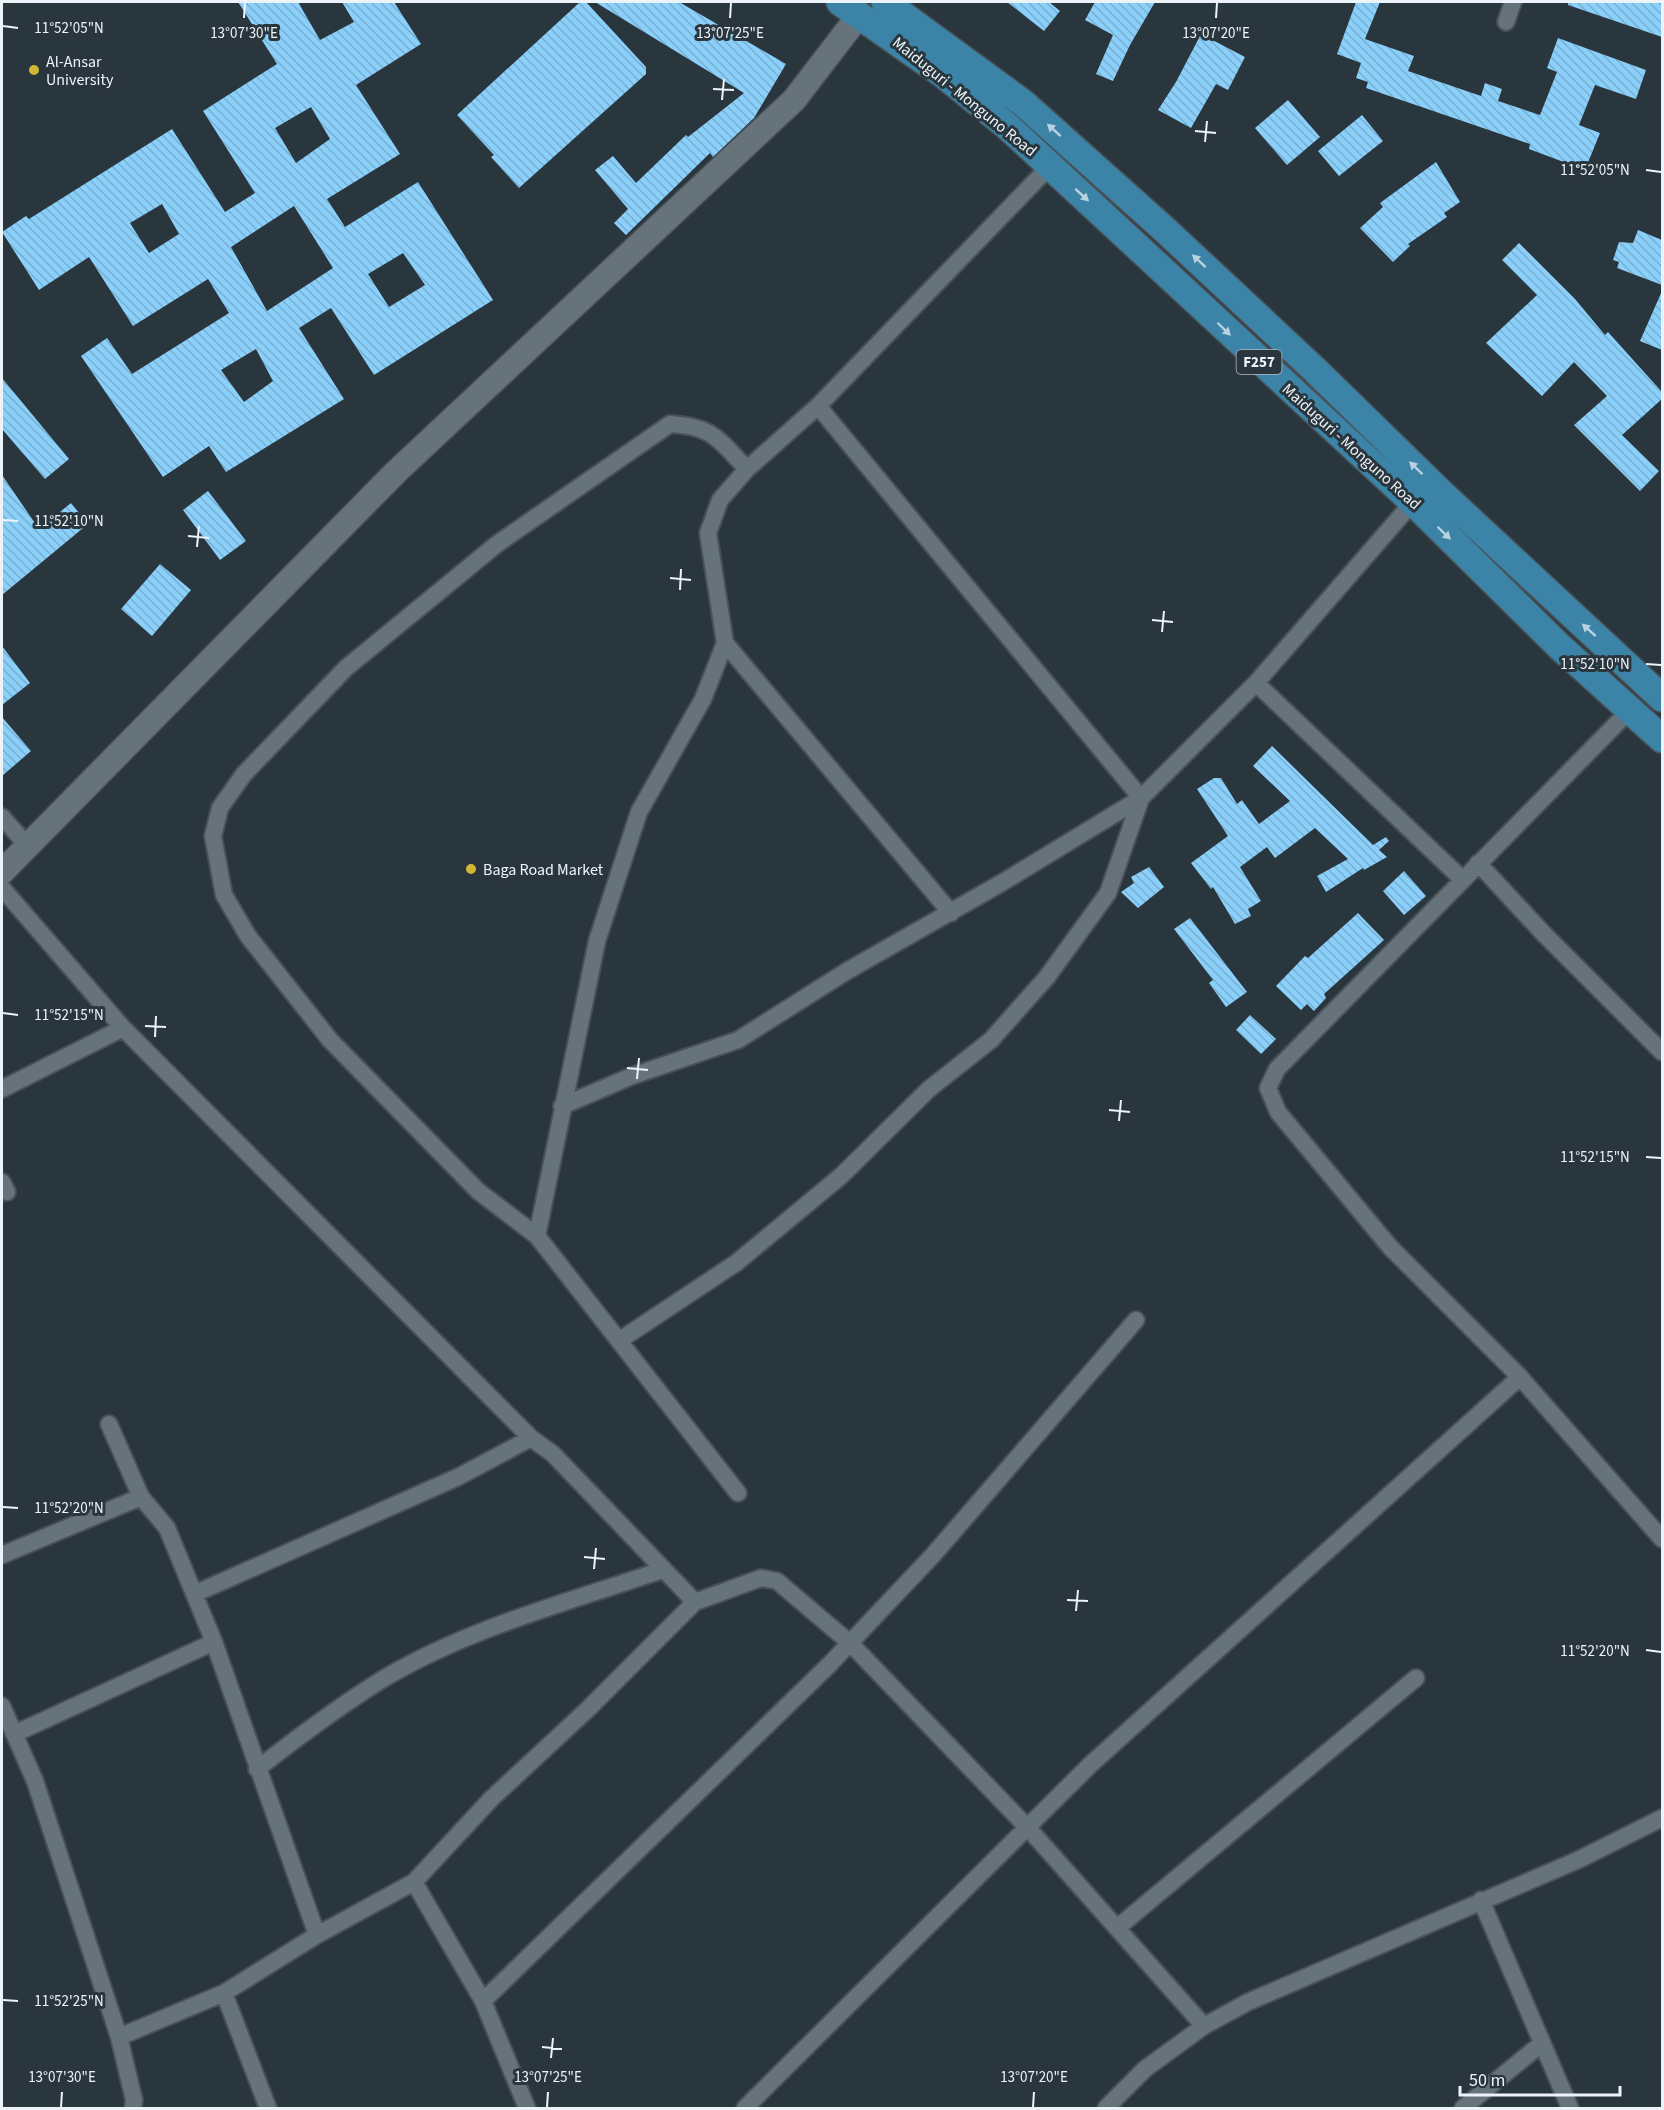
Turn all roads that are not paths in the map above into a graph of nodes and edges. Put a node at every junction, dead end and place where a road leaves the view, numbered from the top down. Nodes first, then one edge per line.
1 (885, 2) edge
2 (1513, 2) edge
3 (850, 8) edge
4 (1506, 22) dead end
5 (1050, 166) junction
6 (818, 406) junction
7 (747, 469) junction
8 (1413, 502) junction
9 (725, 643) junction
10 (1256, 682) junction
11 (1662, 698) edge
12 (1631, 709) junction
13 (1662, 739) edge
14 (1141, 798) junction
15 (2, 817) edge
16 (26, 844) junction
17 (1478, 862) junction
18 (2, 872) edge
19 (1462, 879) junction
20 (2, 888) edge
21 (951, 913) junction
22 (123, 1028) junction
23 (1662, 1052) edge
24 (2, 1089) edge
25 (562, 1106) junction
26 (537, 1236) junction
27 (1136, 1320) dead end
28 (620, 1340) junction
29 (1520, 1377) junction
30 (109, 1424) dead end
31 (531, 1438) junction
32 (738, 1493) dead end
33 (141, 1497) junction
34 (1662, 1539) edge
35 (2, 1555) edge
36 (662, 1570) junction
37 (194, 1593) junction
38 (695, 1602) junction
39 (214, 1642) junction
40 (850, 1643) junction
41 (1416, 1678) dead end
42 (2, 1706) edge
43 (14, 1734) junction
44 (257, 1769) junction
45 (1662, 1818) edge
46 (1028, 1828) junction
47 (414, 1882) junction
48 (1481, 1900) junction
49 (1117, 1928) junction
50 (317, 1935) junction
51 (224, 1993) junction
52 (483, 2001) junction
53 (1204, 2026) junction
54 (119, 2037) junction
55 (1541, 2044) junction
56 (133, 2109) edge
57 (268, 2109) edge
58 (527, 2109) edge
59 (745, 2109) edge
60 (1106, 2109) edge
61 (1463, 2109) edge
62 (1570, 2109) edge

11 -> 1 main road, Maiduguri - Monguno Road / F257
2 - 4 street
3 - 5 main road, Maiduguri - Monguno Road / F257
3 - 16 street
5 - 6 street
5 -> 8 main road, Maiduguri - Monguno Road / F257
6 - 7 street
6 - 14 street
7 - 9 street
7 - 26 street
8 - 10 street
8 -> 12 main road, Maiduguri - Monguno Road / F257
9 - 21 street
9 - 25 street
10 - 14 street
10 - 19 street
12 - 13 main road, Maiduguri - Monguno Road / F257
12 - 17 street
14 - 21 street
14 - 28 street
15 - 16 street
16 - 18 street
17 - 19 street
17 - 23 street
19 - 29 street
20 - 22 street
21 - 25 street
22 - 24 street
22 - 31 street
25 - 26 street
26 - 28 street
27 - 40 street
28 - 32 street
29 - 34 street
29 - 46 street
30 - 33 street
31 - 36 street
31 - 37 street
33 - 35 street
33 - 37 street
36 - 38 street
36 - 44 street
37 - 39 street
38 - 40 street
38 - 47 street
39 - 43 street
39 - 44 street
40 - 46 street
40 - 52 street
41 - 49 street
42 - 43 street
43 - 54 street
44 - 50 street
45 - 48 street
46 - 49 street
46 - 59 street
47 - 50 street
47 - 52 street
48 - 53 street
48 - 55 street
49 - 53 street
50 - 51 street
51 - 54 street
51 - 57 street
52 - 58 street
53 - 60 street
54 - 56 street
55 - 61 street
55 - 62 street

